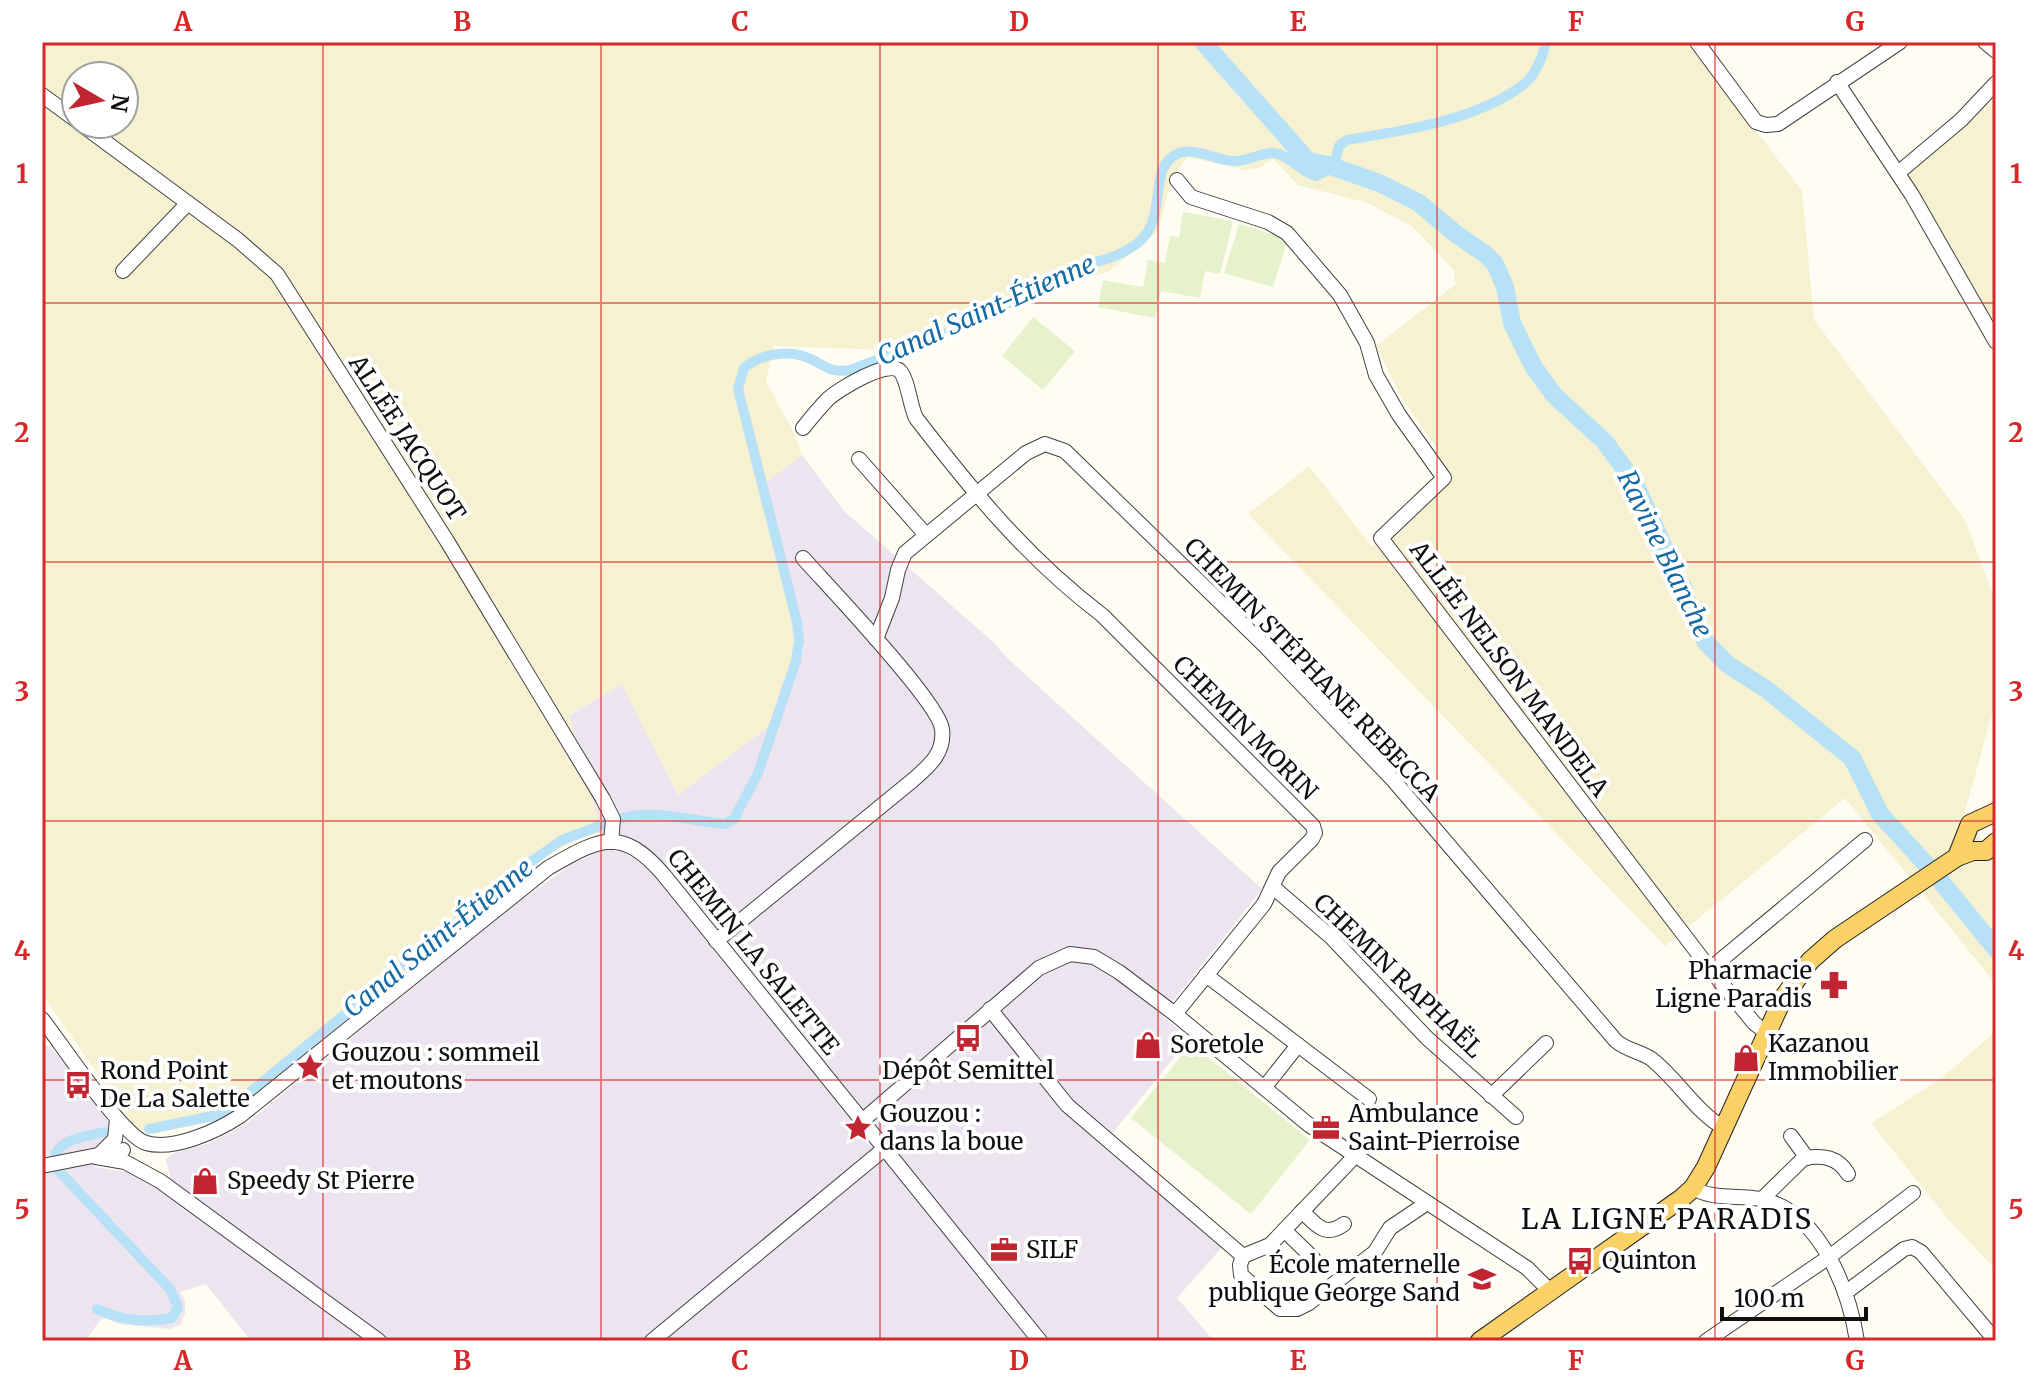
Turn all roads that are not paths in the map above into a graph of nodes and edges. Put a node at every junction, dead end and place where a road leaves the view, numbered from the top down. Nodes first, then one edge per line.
1 (1697, 42) edge
2 (1900, 42) edge
3 (1985, 42) edge
4 (1996, 51) edge
5 (1837, 82) junction
6 (1996, 83) edge
7 (42, 95) edge
8 (60, 108) edge
9 (103, 140) edge
10 (1898, 173) junction
11 (1177, 180) dead end
12 (188, 203) junction
13 (123, 271) dead end
14 (1996, 342) edge
15 (803, 428) dead end
16 (859, 459) dead end
17 (976, 495) junction
18 (926, 535) junction
19 (803, 558) dead end
20 (876, 639) junction
21 (1993, 823) edge
22 (1865, 840) dead end
23 (611, 842) junction
24 (1987, 847) edge
25 (1273, 887) junction
26 (716, 941) junction
27 (1710, 969) junction
28 (1206, 975) junction
29 (990, 1009) junction
30 (1175, 1014) junction
31 (42, 1019) edge
32 (1768, 1034) junction
33 (1546, 1043) dead end
34 (1298, 1045) junction
35 (1264, 1088) junction
36 (1491, 1096) junction
37 (1369, 1099) dead end
38 (1516, 1117) dead end
39 (117, 1119) junction
40 (862, 1121) junction
41 (1724, 1128) junction
42 (1791, 1136) dead end
43 (884, 1149) junction
44 (136, 1153) junction
45 (1355, 1156) junction
46 (96, 1157) junction
47 (1807, 1158) junction
48 (42, 1166) edge
49 (1848, 1174) dead end
50 (1693, 1188) junction
51 (1913, 1193) dead end
52 (1762, 1199) junction
53 (1427, 1203) junction
54 (1302, 1211) junction
55 (1344, 1224) dead end
56 (1284, 1230) junction
57 (1243, 1256) junction
58 (1829, 1257) junction
59 (1313, 1258) dead end
60 (1549, 1290) junction
61 (1845, 1293) junction
62 (1491, 1338) edge
63 (379, 1341) edge
64 (652, 1341) edge
65 (1040, 1341) edge
66 (1706, 1341) edge
67 (1857, 1341) edge
68 (1996, 1341) edge

1 - 5 street
2 - 5 street
3 - 4 street
5 - 10 street
6 - 10 street
7 - 8 street
9 - 12 street, ALLÉE JACQUOT
10 - 14 street
11 - 27 street, ALLÉE NELSON MANDELA
12 - 13 street
12 - 23 street, ALLÉE JACQUOT
15 - 17 street, CHEMIN MORIN
16 - 18 street
17 - 18 street, CHEMIN STÉPHANE REBECCA
17 - 25 street, CHEMIN MORIN
17 - 41 street, CHEMIN STÉPHANE REBECCA
18 - 20 street, CHEMIN STÉPHANE REBECCA
19 - 20 street
20 - 26 street
21 - 24 main road
22 - 27 street
23 - 26 street, CHEMIN LA SALETTE
23 - 44 street
24 - 32 main road
25 - 28 street, CHEMIN MORIN
25 - 36 street, CHEMIN RAPHAËL
26 - 40 street, CHEMIN LA SALETTE
27 - 32 street, ALLÉE NELSON MANDELA
28 - 30 street, CHEMIN MORIN
28 - 34 street
29 - 30 street
29 - 40 street
29 - 57 street
30 - 35 street
31 - 39 street
32 - 41 main road
33 - 36 street
34 - 35 street
34 - 37 street
35 - 45 street
36 - 38 street, CHEMIN RAPHAËL
39 - 44 street
39 - 46 street
40 - 43 street, CHEMIN LA SALETTE
41 - 50 main road
42 - 47 street
43 - 64 street
43 - 65 street, CHEMIN LA SALETTE
44 - 46 street
44 - 63 street
45 - 53 street
45 - 54 street
46 - 48 street
47 - 49 street
47 - 52 street
50 - 52 street
50 - 60 main road
51 - 58 street
52 - 58 street
53 - 57 street
53 - 60 street
54 - 55 street
54 - 56 street
56 - 57 street
56 - 59 street
58 - 61 street
58 - 66 street
60 - 62 main road
61 - 67 street
61 - 68 street

